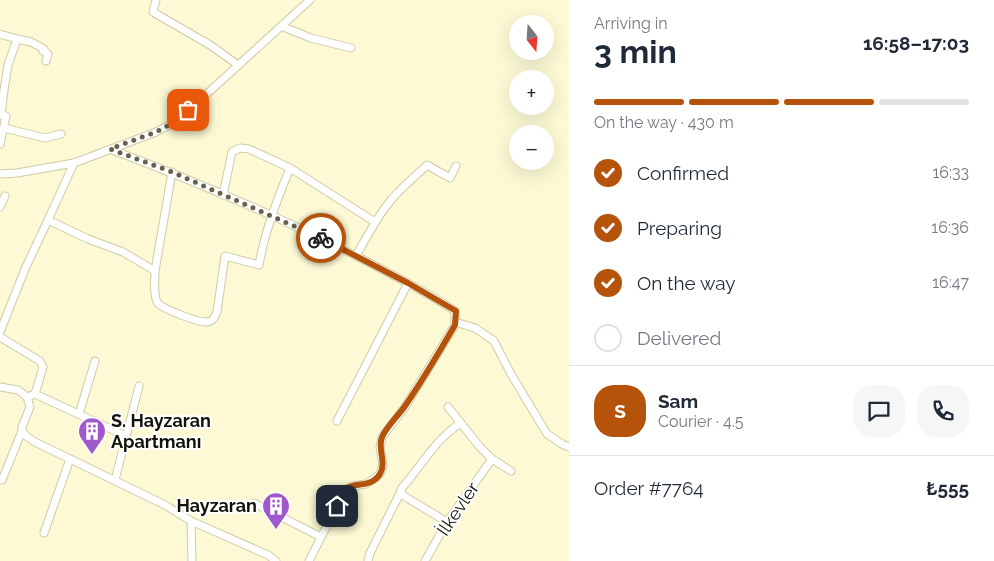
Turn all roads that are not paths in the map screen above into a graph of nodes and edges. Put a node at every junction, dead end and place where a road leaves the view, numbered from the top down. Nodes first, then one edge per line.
1 (156, 0) edge
2 (310, 0) edge
3 (281, 26) junction
4 (0, 34) edge
5 (17, 39) junction
6 (351, 48) dead end
7 (46, 61) dead end
8 (238, 65) junction
9 (4, 128) junction
10 (62, 134) dead end
11 (0, 144) edge
12 (110, 149) junction
13 (74, 163) junction
14 (456, 166) dead end
15 (290, 168) junction
16 (172, 172) junction
17 (0, 174) edge
18 (223, 194) junction
19 (5, 196) dead end
20 (0, 206) edge
21 (271, 215) junction
22 (48, 220) junction
23 (375, 222) junction
24 (356, 256) junction
25 (155, 271) junction
26 (408, 283) junction
27 (455, 322) junction
28 (0, 332) edge
29 (0, 337) edge
30 (95, 361) dead end
31 (139, 386) dead end
32 (0, 387) edge
33 (31, 396) junction
34 (448, 408) dead end
35 (79, 414) junction
36 (337, 421) dead end
37 (461, 423) junction
38 (22, 431) junction
39 (126, 436) junction
40 (569, 447) edge
41 (492, 458) junction
42 (70, 459) junction
43 (511, 471) dead end
44 (2, 480) dead end
45 (114, 480) junction
46 (401, 491) junction
47 (254, 503) dead end
48 (191, 521) junction
49 (447, 522) junction
50 (44, 533) dead end
51 (321, 537) junction
52 (192, 561) edge
53 (276, 561) edge
54 (309, 561) edge
55 (368, 561) edge
56 (425, 561) edge

1 - 8 street
2 - 3 street
3 - 6 street
3 - 8 street
4 - 5 street
5 - 7 street
5 - 9 street
8 - 12 street
9 - 10 street
9 - 11 street
12 - 13 street
12 - 16 street
13 - 17 street
13 - 22 street
14 - 23 street
15 - 18 street
15 - 21 street
15 - 23 street
16 - 18 street
16 - 25 street
18 - 21 street
19 - 20 street
21 - 24 street
21 - 25 street
22 - 25 street
22 - 28 street
23 - 24 street
24 - 26 street
26 - 27 street
26 - 36 street
27 - 40 street
27 - 51 street
29 - 33 street
30 - 35 street
31 - 39 street
32 - 33 street
33 - 35 street
33 - 38 street
34 - 37 street
35 - 39 street
37 - 41 street
37 - 46 street
38 - 42 street
38 - 44 street
39 - 45 street
41 - 43 street
41 - 49 street, İlkevler
42 - 45 street
42 - 50 street
45 - 48 street
46 - 49 street
46 - 55 street
47 - 51 street
48 - 52 street
48 - 53 street
49 - 56 street, İlkevler
51 - 54 street

